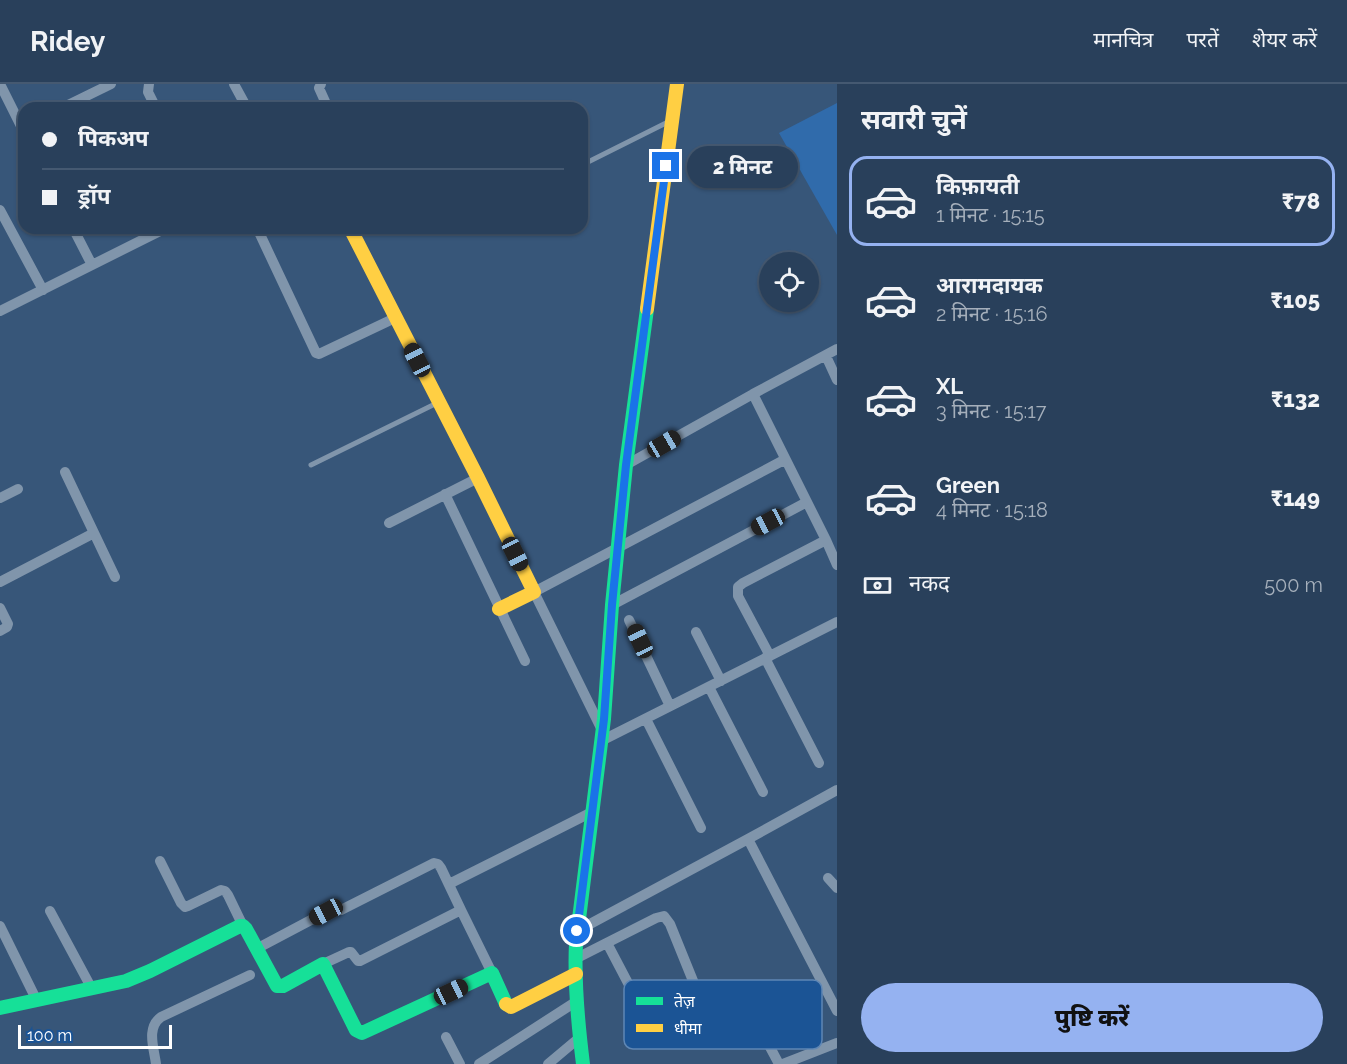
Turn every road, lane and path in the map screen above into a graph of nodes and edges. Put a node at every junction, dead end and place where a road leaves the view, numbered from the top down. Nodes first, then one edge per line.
1 (0, 84) edge
2 (111, 84) edge
3 (149, 84) edge
4 (234, 84) edge
5 (321, 84) edge
6 (677, 84) edge
7 (74, 102) edge
8 (153, 102) edge
9 (244, 102) edge
10 (325, 102) edge
11 (18, 119) edge
12 (673, 119) junction
13 (588, 162) edge
14 (0, 210) edge
15 (76, 234) edge
16 (146, 234) edge
17 (260, 234) edge
18 (353, 234) edge
19 (92, 265) junction
20 (43, 290) junction
21 (0, 311) edge
22 (396, 318) junction
23 (837, 349) edge
24 (825, 356) junction
25 (837, 380) edge
26 (753, 394) junction
27 (439, 402) junction
28 (784, 460) junction
29 (311, 465) dead end
30 (626, 465) junction
31 (64, 472) dead end
32 (478, 478) junction
33 (18, 489) dead end
34 (445, 495) junction
35 (0, 498) edge
36 (807, 502) junction
37 (389, 523) dead end
38 (94, 533) junction
39 (826, 540) junction
40 (618, 548) junction
41 (837, 565) edge
42 (115, 577) dead end
43 (0, 582) edge
44 (534, 592) junction
45 (612, 605) junction
46 (0, 608) edge
47 (499, 609) junction
48 (629, 620) dead end
49 (837, 622) edge
50 (0, 631) edge
51 (696, 632) dead end
52 (768, 657) junction
53 (525, 661) dead end
54 (720, 681) junction
55 (709, 687) junction
56 (670, 706) junction
57 (646, 719) junction
58 (602, 736) junction
59 (819, 763) dead end
60 (837, 790) edge
61 (763, 792) dead end
62 (592, 812) junction
63 (701, 828) dead end
64 (748, 839) junction
65 (160, 861) dead end
66 (828, 878) dead end
67 (449, 884) junction
68 (837, 888) edge
69 (341, 910) dead end
70 (461, 910) junction
71 (50, 911) dead end
72 (326, 912) dead end
73 (0, 926) edge
74 (243, 926) junction
75 (577, 931) junction
76 (607, 943) junction
77 (256, 949) junction
78 (575, 959) junction
79 (323, 964) junction
80 (492, 973) junction
81 (576, 974) junction
82 (250, 975) dead end
83 (626, 980) edge
84 (693, 980) edge
85 (821, 980) edge
86 (822, 982) edge
87 (92, 989) junction
88 (37, 1001) junction
89 (577, 1001) junction
90 (0, 1008) edge
91 (837, 1011) edge
92 (446, 1037) dead end
93 (579, 1038) junction
94 (837, 1043) edge
95 (772, 1049) edge
96 (821, 1049) edge
97 (822, 1049) edge
98 (156, 1064) edge
99 (460, 1064) edge
100 (479, 1064) edge
101 (548, 1064) edge
102 (583, 1064) edge
103 (781, 1064) edge

1 - 11 street
2 - 7 street
3 - 8 street
4 - 9 street
5 - 10 street
6 - 12 street
12 - 13 lane
12 - 30 street
14 - 20 street
15 - 19 street
16 - 19 street
17 - 22 street
18 - 22 street
19 - 20 street
20 - 21 street
22 - 27 street
23 - 24 street
24 - 25 street
24 - 26 street
26 - 28 street
26 - 30 street
27 - 29 lane
27 - 32 street
28 - 36 street
28 - 40 street
30 - 40 street
31 - 38 street
32 - 34 street
32 - 44 street
33 - 35 street
34 - 37 street
34 - 47 street
36 - 39 street
36 - 45 street
38 - 42 street
38 - 43 street
39 - 41 street
39 - 52 street
40 - 44 street
40 - 45 street
44 - 47 street
44 - 58 street
45 - 58 street
46 - 50 street
47 - 53 street
48 - 56 street
49 - 52 street
51 - 54 street
52 - 54 street
52 - 59 street
54 - 55 street
55 - 56 street
55 - 61 street
56 - 57 street
57 - 58 street
57 - 63 street
58 - 62 street
60 - 64 street
62 - 67 street
62 - 75 street
64 - 75 street
64 - 85 street
65 - 74 street
66 - 68 street
67 - 69 street
67 - 70 street
70 - 79 street
70 - 80 street
71 - 87 street
72 - 77 street
73 - 88 street
74 - 77 street
74 - 87 street
75 - 78 street
76 - 78 street
76 - 83 street
76 - 84 street
77 - 79 street
78 - 81 street
79 - 80 street
80 - 81 street
81 - 89 street
82 - 98 street
86 - 91 street
87 - 88 street
88 - 90 street
89 - 93 street
89 - 100 street
92 - 99 street
93 - 101 street
93 - 102 street
94 - 97 street
95 - 103 street
96 - 103 street

